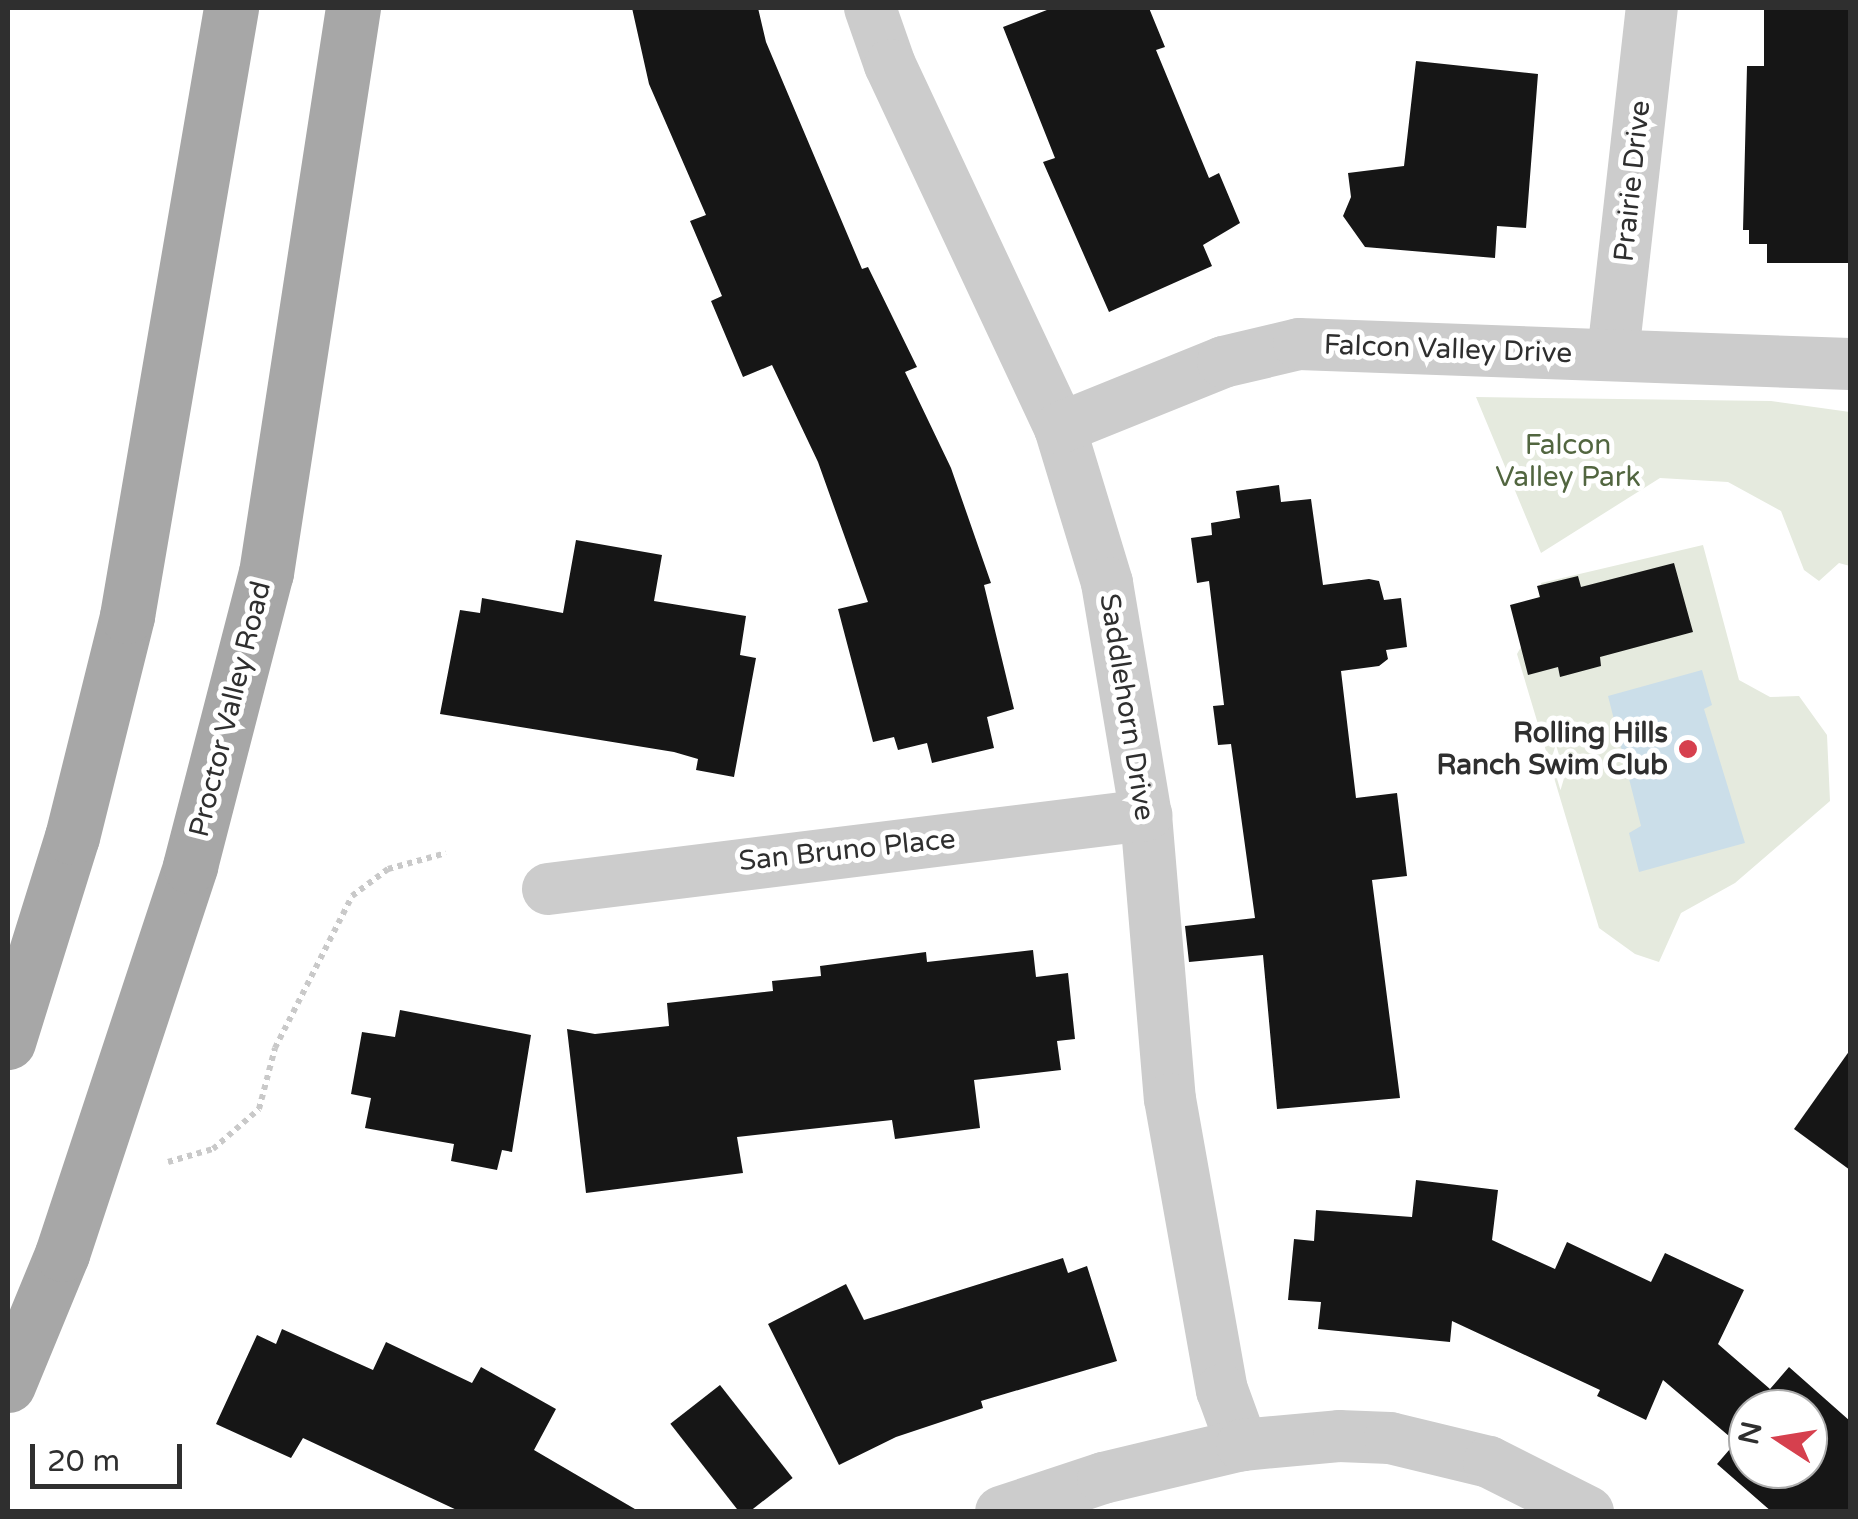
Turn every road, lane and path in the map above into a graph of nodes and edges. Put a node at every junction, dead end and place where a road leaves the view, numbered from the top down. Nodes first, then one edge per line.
1 (231, 8) edge
2 (353, 8) edge
3 (870, 8) edge
4 (1652, 8) edge
5 (1613, 354) junction
6 (1850, 364) edge
7 (1060, 428) junction
8 (1146, 815) junction
9 (446, 853) dead end
10 (548, 889) dead end
11 (8, 1042) edge
12 (168, 1162) dead end
13 (8, 1385) edge
14 (1242, 1445) junction
15 (1001, 1512) edge
16 (1588, 1512) edge

1 - 11 main road
2 - 13 main road, Proctor Valley Road
3 - 7 street, Saddlehorn Drive
4 - 5 street, Prairie Drive
5 - 6 street, Falcon Valley Drive
5 - 7 street, Falcon Valley Drive
7 - 8 street, Saddlehorn Drive
8 - 10 street, San Bruno Place
8 - 14 street, Saddlehorn Drive
9 - 12 path
14 - 15 street
14 - 16 street

